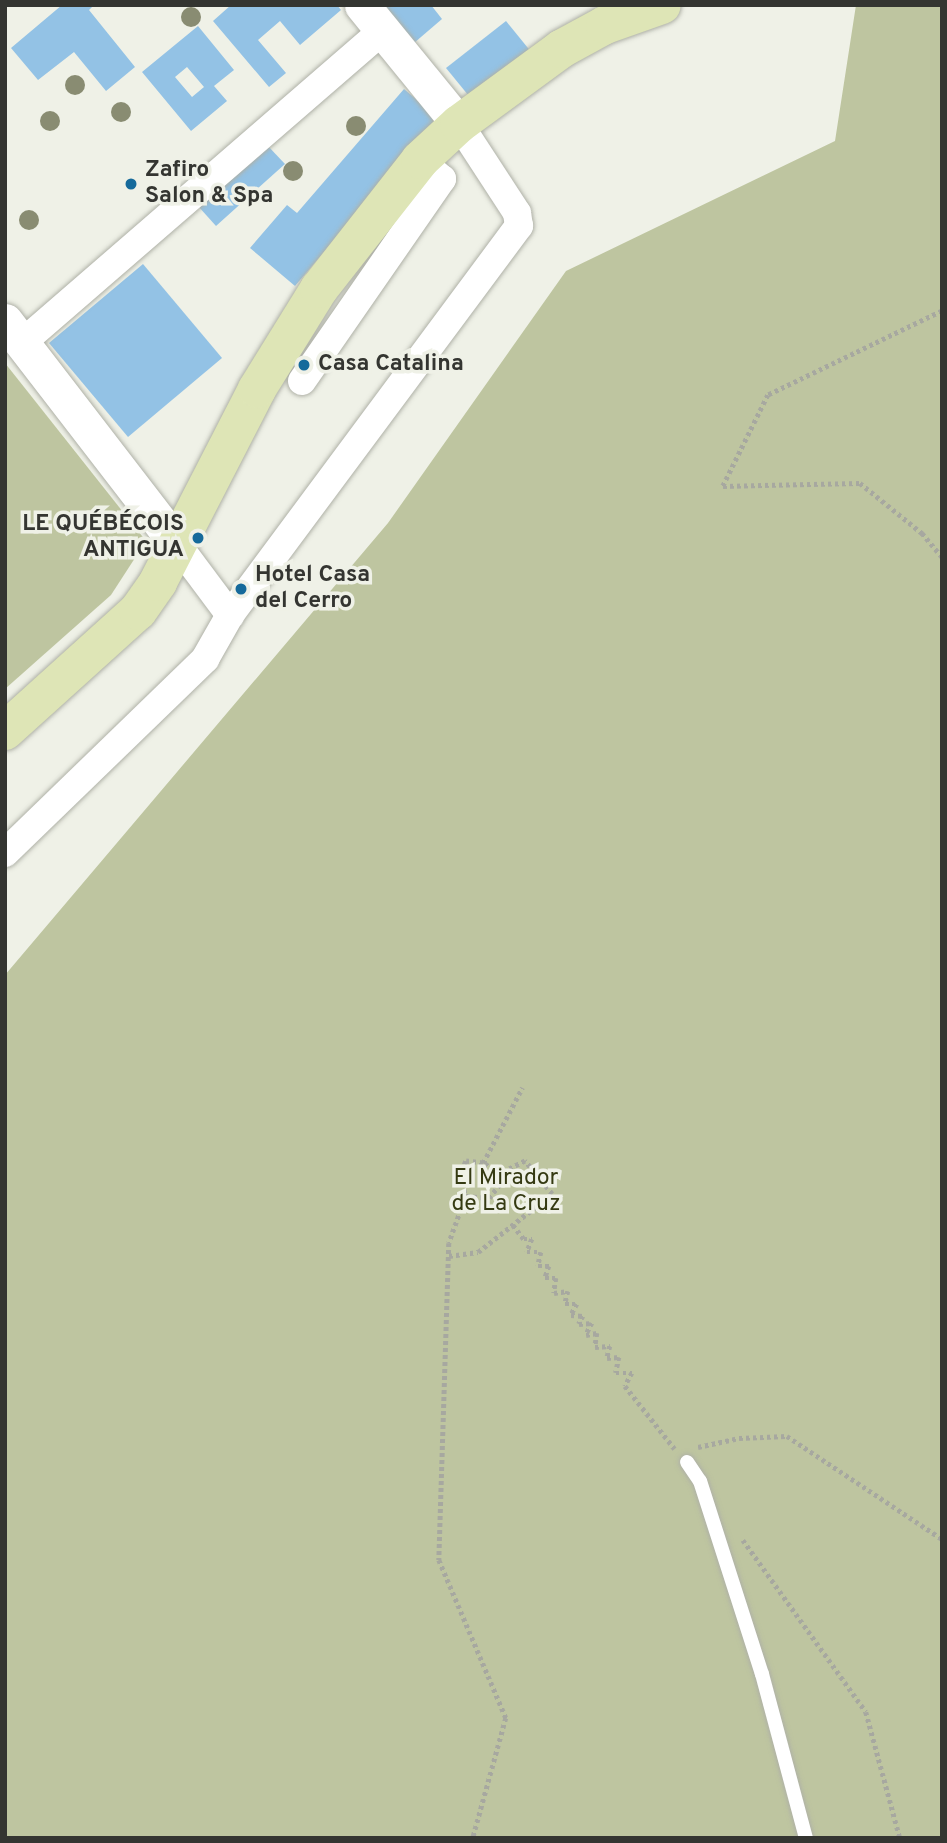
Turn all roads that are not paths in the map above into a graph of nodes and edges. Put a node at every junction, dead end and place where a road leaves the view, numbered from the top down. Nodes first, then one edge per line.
1 (662, 5) edge
2 (372, 18) edge
3 (467, 137) junction
4 (431, 169) junction
5 (14, 332) edge
6 (302, 381) dead end
7 (177, 544) junction
8 (230, 615) junction
9 (5, 731) edge
10 (5, 853) edge
11 (685, 1460) road end
12 (806, 1838) edge

1 - 3 main road
2 - 3 street
2 - 5 street
3 - 4 main road
3 - 8 street
4 - 6 street
4 - 7 main road
5 - 7 street
7 - 8 street
7 - 9 main road
8 - 10 street
11 - 12 lane

